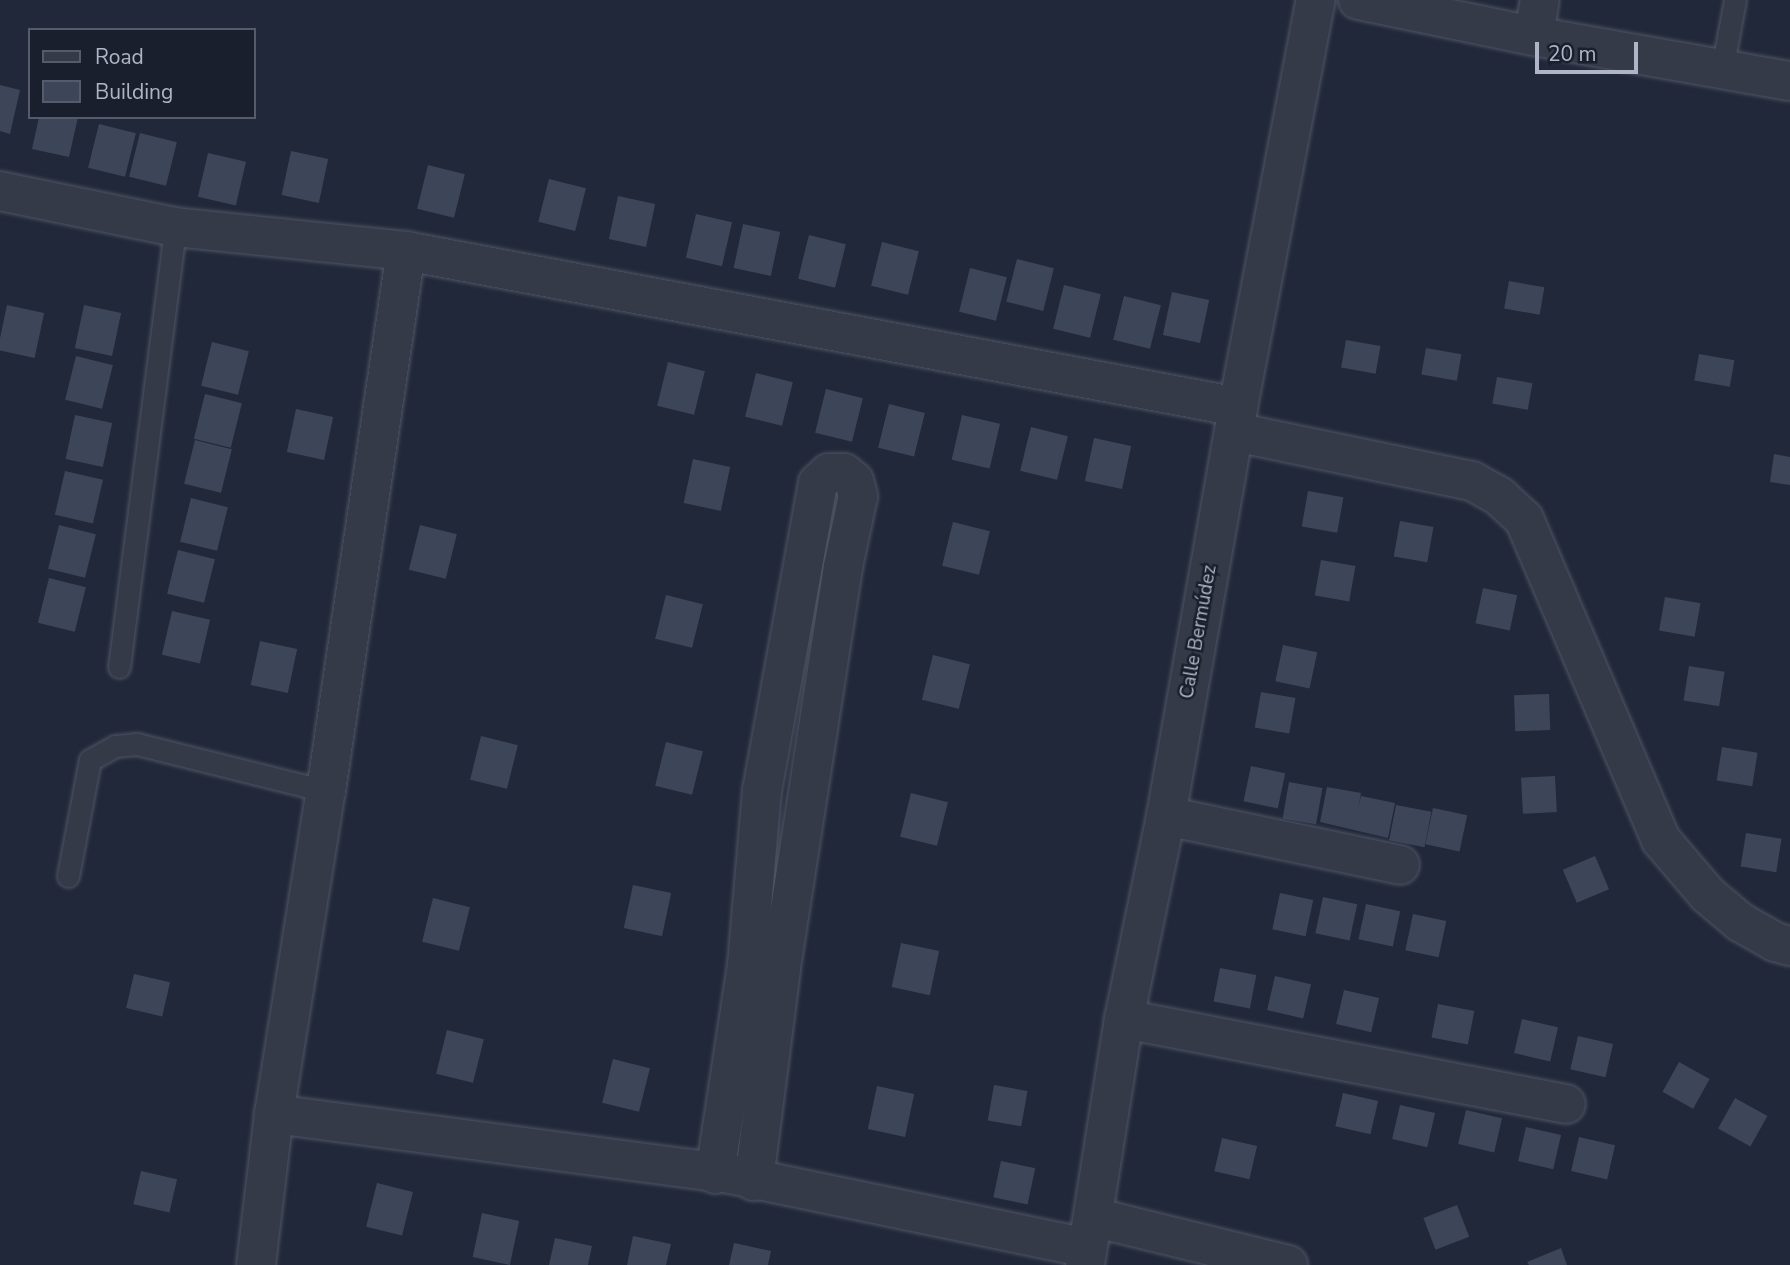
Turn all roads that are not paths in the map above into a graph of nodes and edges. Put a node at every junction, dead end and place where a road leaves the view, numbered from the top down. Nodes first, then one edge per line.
1 (1316, 0) edge
2 (1358, 0) edge
3 (1735, 0) edge
4 (1537, 18) edge
5 (1722, 69) junction
6 (1790, 81) edge
7 (0, 191) edge
8 (175, 227) junction
9 (406, 251) junction
10 (1237, 419) junction
11 (804, 562) junction
12 (843, 567) junction
13 (119, 667) dead end
14 (326, 790) junction
15 (762, 791) junction
16 (810, 794) junction
17 (1166, 816) junction
18 (1400, 865) dead end
19 (68, 876) dead end
20 (1790, 946) edge
21 (764, 967) junction
22 (1124, 1019) junction
23 (1566, 1104) dead end
24 (274, 1114) junction
25 (715, 1174) junction
26 (754, 1181) junction
27 (1088, 1243) edge
28 (256, 1265) edge
29 (1288, 1265) edge

1 - 10 street, Calle Bermúdez
2 - 4 street
3 - 5 lane
4 - 5 street
5 - 6 street
7 - 8 street
8 - 9 street
8 - 13 lane
9 - 10 street
9 - 14 street
10 - 17 street, Calle Bermúdez
10 - 20 street
11 - 12 street
11 - 12 street
11 - 15 street
12 - 16 street
14 - 19 lane
14 - 24 street
15 - 16 street
15 - 21 street
16 - 21 street
17 - 18 street
17 - 22 street, Calle Bermúdez
21 - 25 street
21 - 26 street
22 - 23 street
22 - 27 street, Calle Bermúdez
24 - 25 street
24 - 28 street
25 - 26 street
26 - 27 street
27 - 29 street

